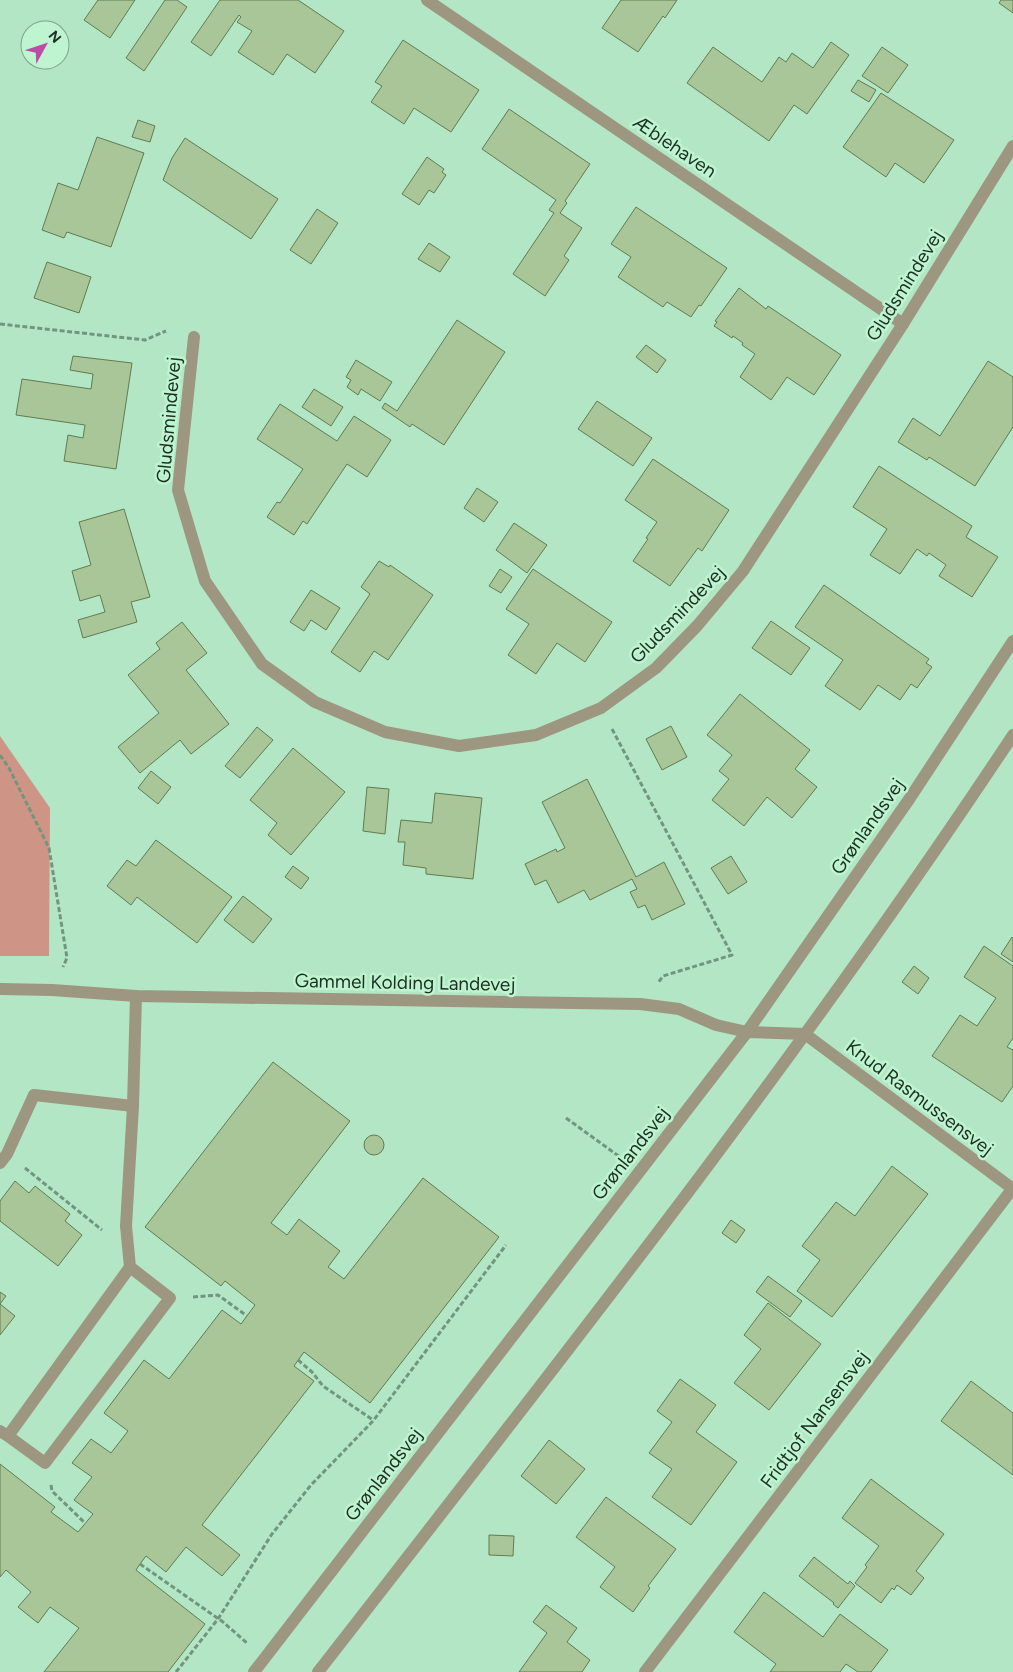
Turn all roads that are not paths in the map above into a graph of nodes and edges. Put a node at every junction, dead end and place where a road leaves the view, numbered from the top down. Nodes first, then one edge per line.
1 (427, 0) edge
2 (1013, 146) edge
3 (1009, 161) edge
4 (903, 324) junction
5 (194, 336) dead end
6 (1013, 640) edge
7 (1013, 735) edge
8 (0, 989) edge
9 (136, 996) junction
10 (747, 1032) junction
11 (805, 1034) junction
12 (133, 1106) junction
13 (3, 1158) edge
14 (1013, 1189) edge
15 (130, 1267) junction
16 (4, 1434) edge
17 (254, 1672) edge
18 (318, 1672) edge
19 (645, 1672) edge

1 - 4 street, Æblehaven
2 - 3 street, Gludsmindevej
3 - 4 street, Gludsmindevej
4 - 5 street, Gludsmindevej
6 - 10 street, Grønlandsvej
7 - 11 street
8 - 9 street, Gammel Kolding Landevej
9 - 10 street, Gammel Kolding Landevej
9 - 12 street
10 - 11 street, Gammel Kolding Landevej
10 - 17 street, Grønlandsvej
11 - 14 street, Knud Rasmussensvej
11 - 18 street
12 - 13 street
12 - 15 street
14 - 19 street, Fridtjof Nansensvej
15 - 16 street
15 - 16 street

